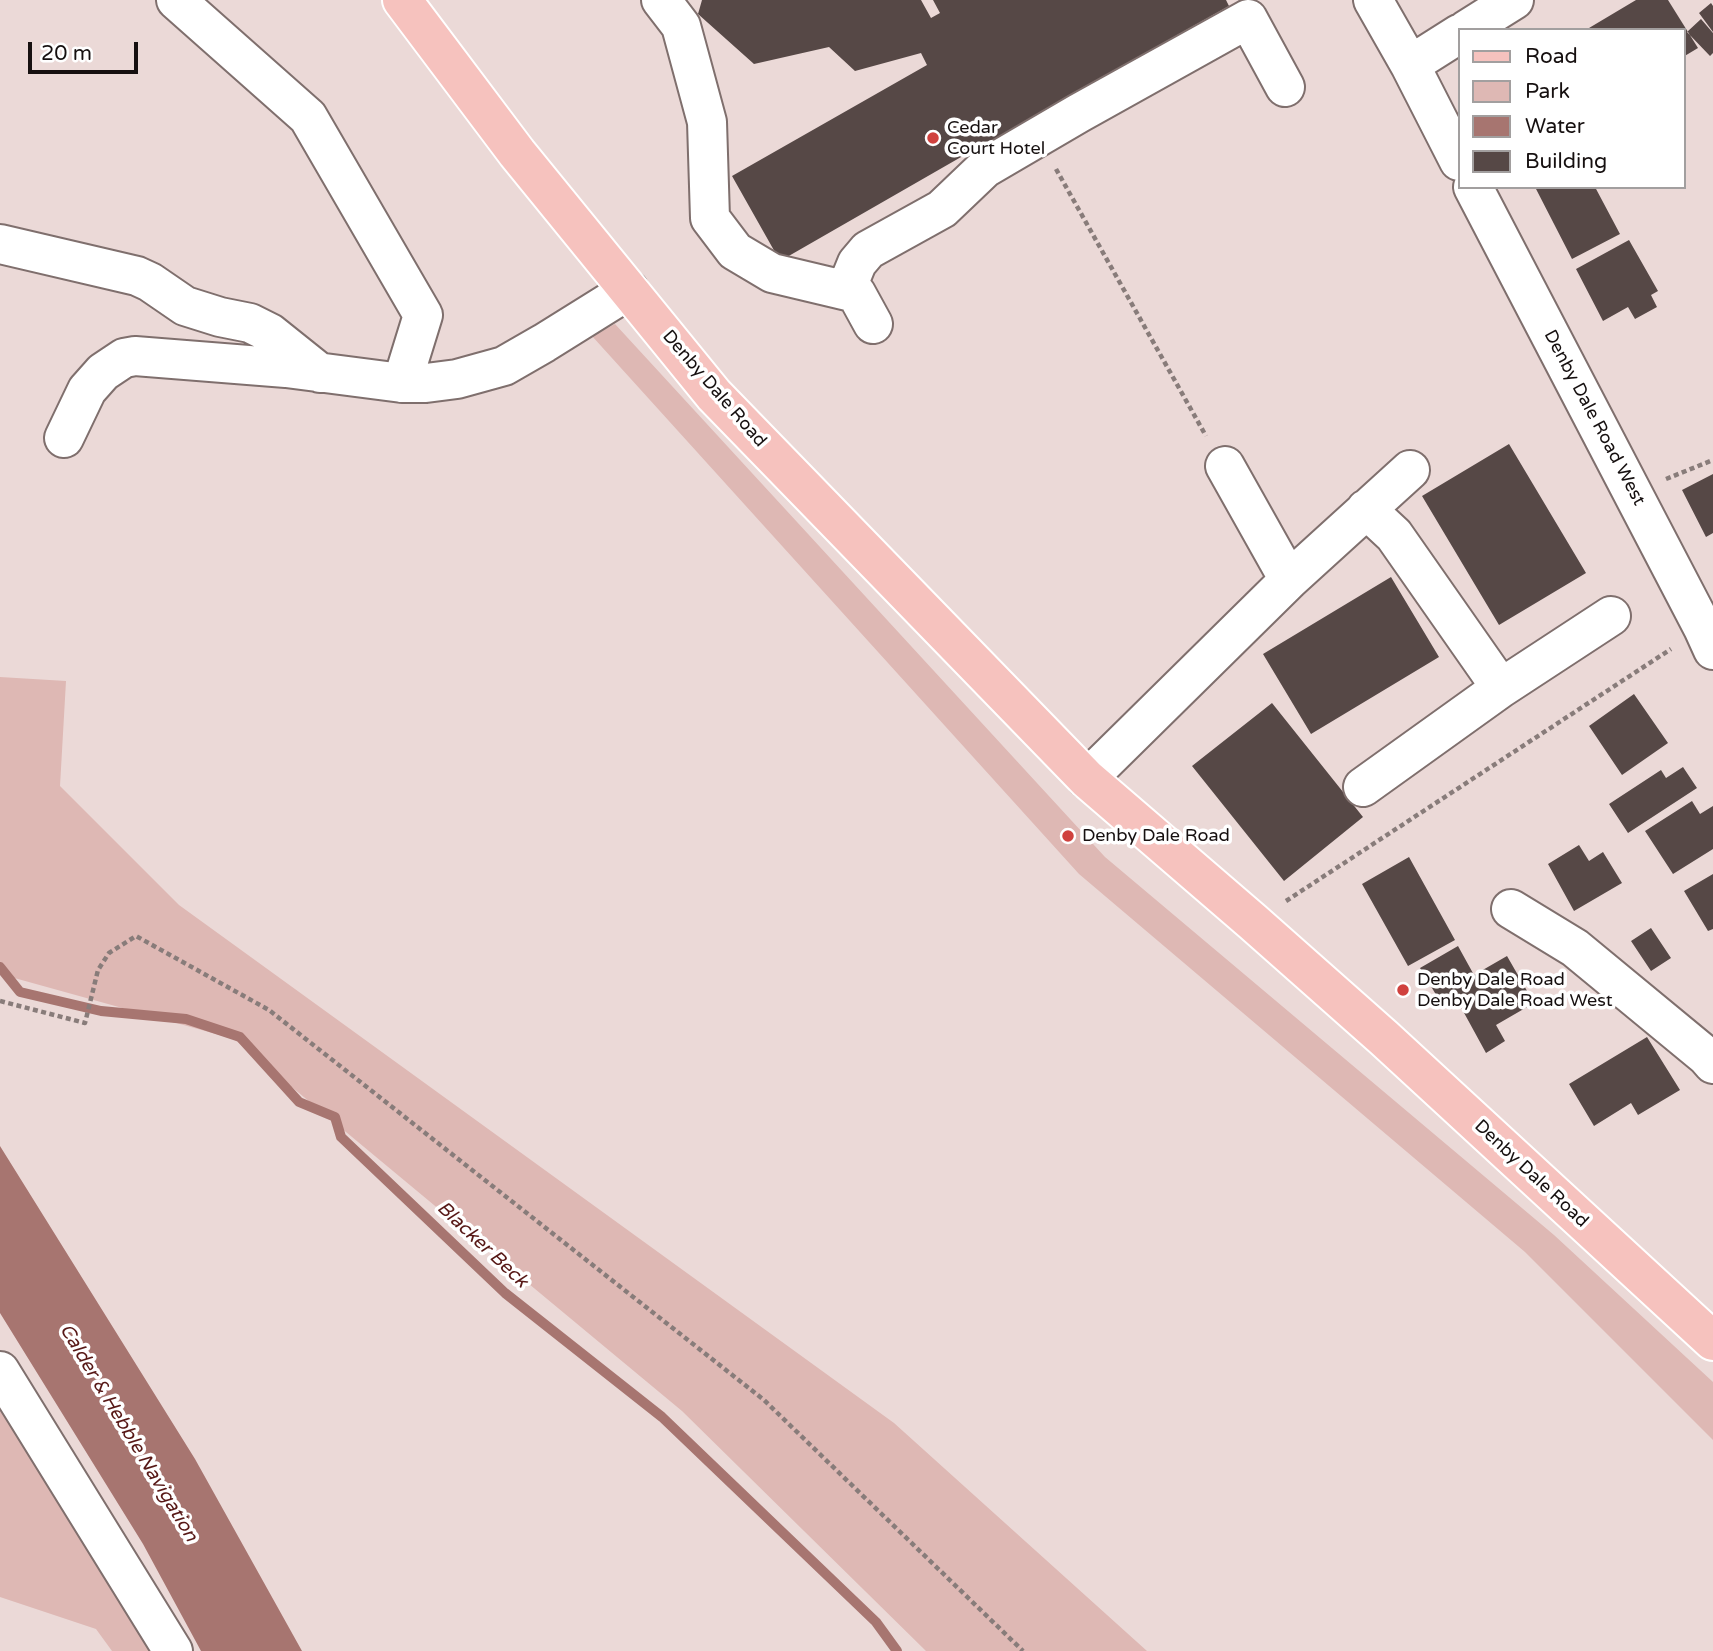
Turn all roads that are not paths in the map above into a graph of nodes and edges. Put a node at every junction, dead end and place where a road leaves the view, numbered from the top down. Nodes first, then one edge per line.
1 (176, 0) edge
2 (402, 0) edge
3 (661, 0) edge
4 (1373, 0) edge
5 (1514, 0) edge
6 (1469, 28) edge
7 (1458, 35) edge
8 (1409, 65) junction
9 (1285, 87) dead end
10 (1458, 159) edge
11 (1474, 189) edge
12 (0, 244) edge
13 (629, 290) junction
14 (846, 290) junction
15 (873, 324) dead end
16 (320, 373) junction
17 (402, 383) junction
18 (64, 438) dead end
19 (1216, 452) road end
20 (1410, 470) dead end
21 (1366, 509) junction
22 (1289, 580) junction
23 (1611, 616) dead end
24 (1708, 639) edge
25 (1501, 688) junction
26 (1087, 779) junction
27 (1363, 787) dead end
28 (1511, 909) dead end
29 (1713, 1064) edge
30 (1713, 1342) edge
31 (0, 1371) edge
32 (173, 1651) edge

1 - 17 street
2 - 13 main road, Denby Dale Road
3 - 14 street
4 - 8 street
5 - 6 street
7 - 8 street
8 - 10 street
9 - 14 street
11 - 24 street, Denby Dale Road West
12 - 16 street
13 - 17 street
13 - 26 main road, Denby Dale Road
14 - 15 street
16 - 17 street
16 - 18 street
19 - 22 street
20 - 21 street
21 - 22 street
21 - 25 street
22 - 26 street
23 - 25 street
25 - 27 street
26 - 30 main road, Denby Dale Road
28 - 29 street
31 - 32 street

